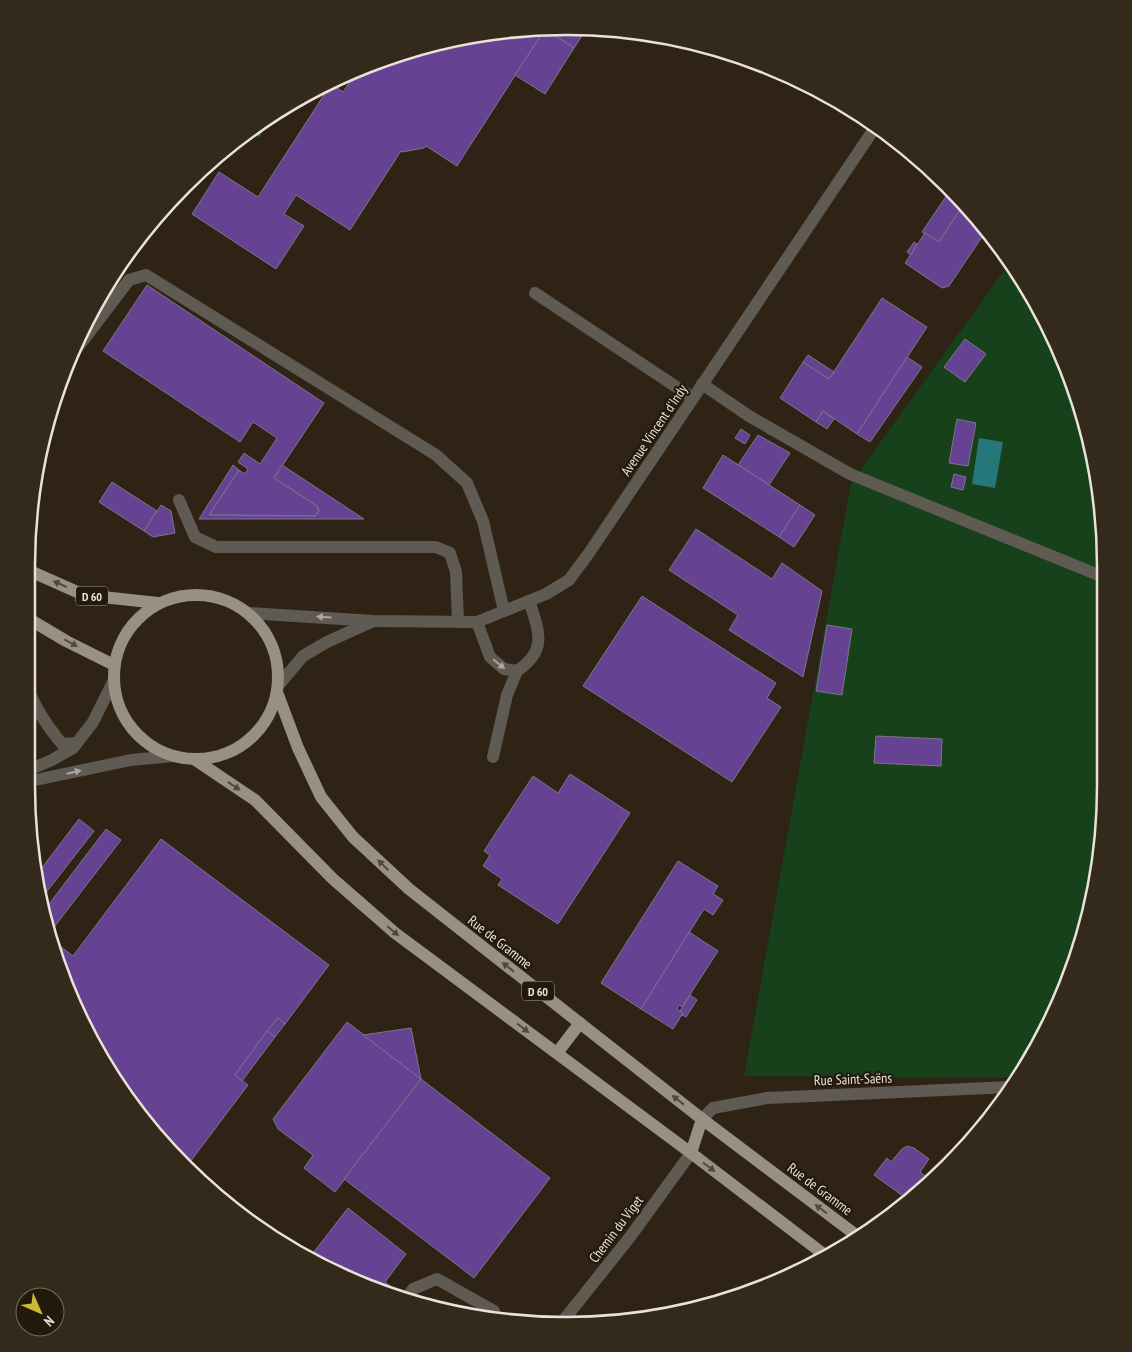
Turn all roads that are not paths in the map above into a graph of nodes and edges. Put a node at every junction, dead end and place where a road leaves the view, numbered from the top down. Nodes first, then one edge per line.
1 (872, 132) edge
2 (536, 293) dead end
3 (90, 332) edge
4 (702, 384) junction
5 (693, 398) junction
6 (179, 500) dead end
7 (35, 573) edge
8 (1097, 574) edge
9 (529, 601) junction
10 (158, 603) junction
11 (504, 611) junction
12 (248, 613) junction
13 (373, 621) junction
14 (458, 622) junction
15 (477, 622) junction
16 (35, 623) edge
17 (114, 665) junction
18 (517, 671) junction
19 (113, 682) junction
20 (277, 689) junction
21 (35, 703) edge
22 (77, 743) junction
23 (174, 756) junction
24 (493, 757) dead end
25 (194, 759) junction
26 (35, 767) edge
27 (35, 780) edge
28 (580, 1023) junction
29 (557, 1053) junction
30 (1003, 1087) edge
31 (702, 1119) junction
32 (691, 1153) junction
33 (853, 1233) edge
34 (820, 1252) edge
35 (410, 1293) edge
36 (494, 1311) dead end
37 (566, 1317) edge

1 - 4 street, Avenue Vincent d'Indy
2 - 5 street
3 - 11 street
4 - 5 street, Avenue Vincent d'Indy
4 - 8 street
5 - 9 street, Avenue Vincent d'Indy
6 - 14 street
10 -> 7 main road, D 60
9 - 11 street, Avenue Vincent d'Indy
9 - 18 street
10 - 12 main road
10 - 17 main road
11 - 15 street, Avenue Vincent d'Indy
13 -> 12 street, Avenue Vincent d'Indy
12 - 20 main road
13 - 14 street, Avenue Vincent d'Indy
13 - 20 street, Avenue Vincent d'Indy
14 - 15 street, Avenue Vincent d'Indy
15 -> 18 street
16 -> 17 main road
17 - 19 main road
18 - 24 street
19 - 22 street
19 - 23 main road
20 - 25 main road
28 -> 20 main road, Rue de Gramme / D 60
21 - 22 street
22 - 26 street
23 - 25 main road
27 -> 23 street
25 -> 29 main road
28 - 29 main road
31 -> 28 main road, Rue de Gramme / D 60
29 - 32 main road
30 - 31 street, Rue Saint-Saëns
31 - 32 main road
33 -> 31 main road, Rue de Gramme / D 60
32 -> 34 main road
32 - 37 street, Chemin du Viget
35 - 36 street

